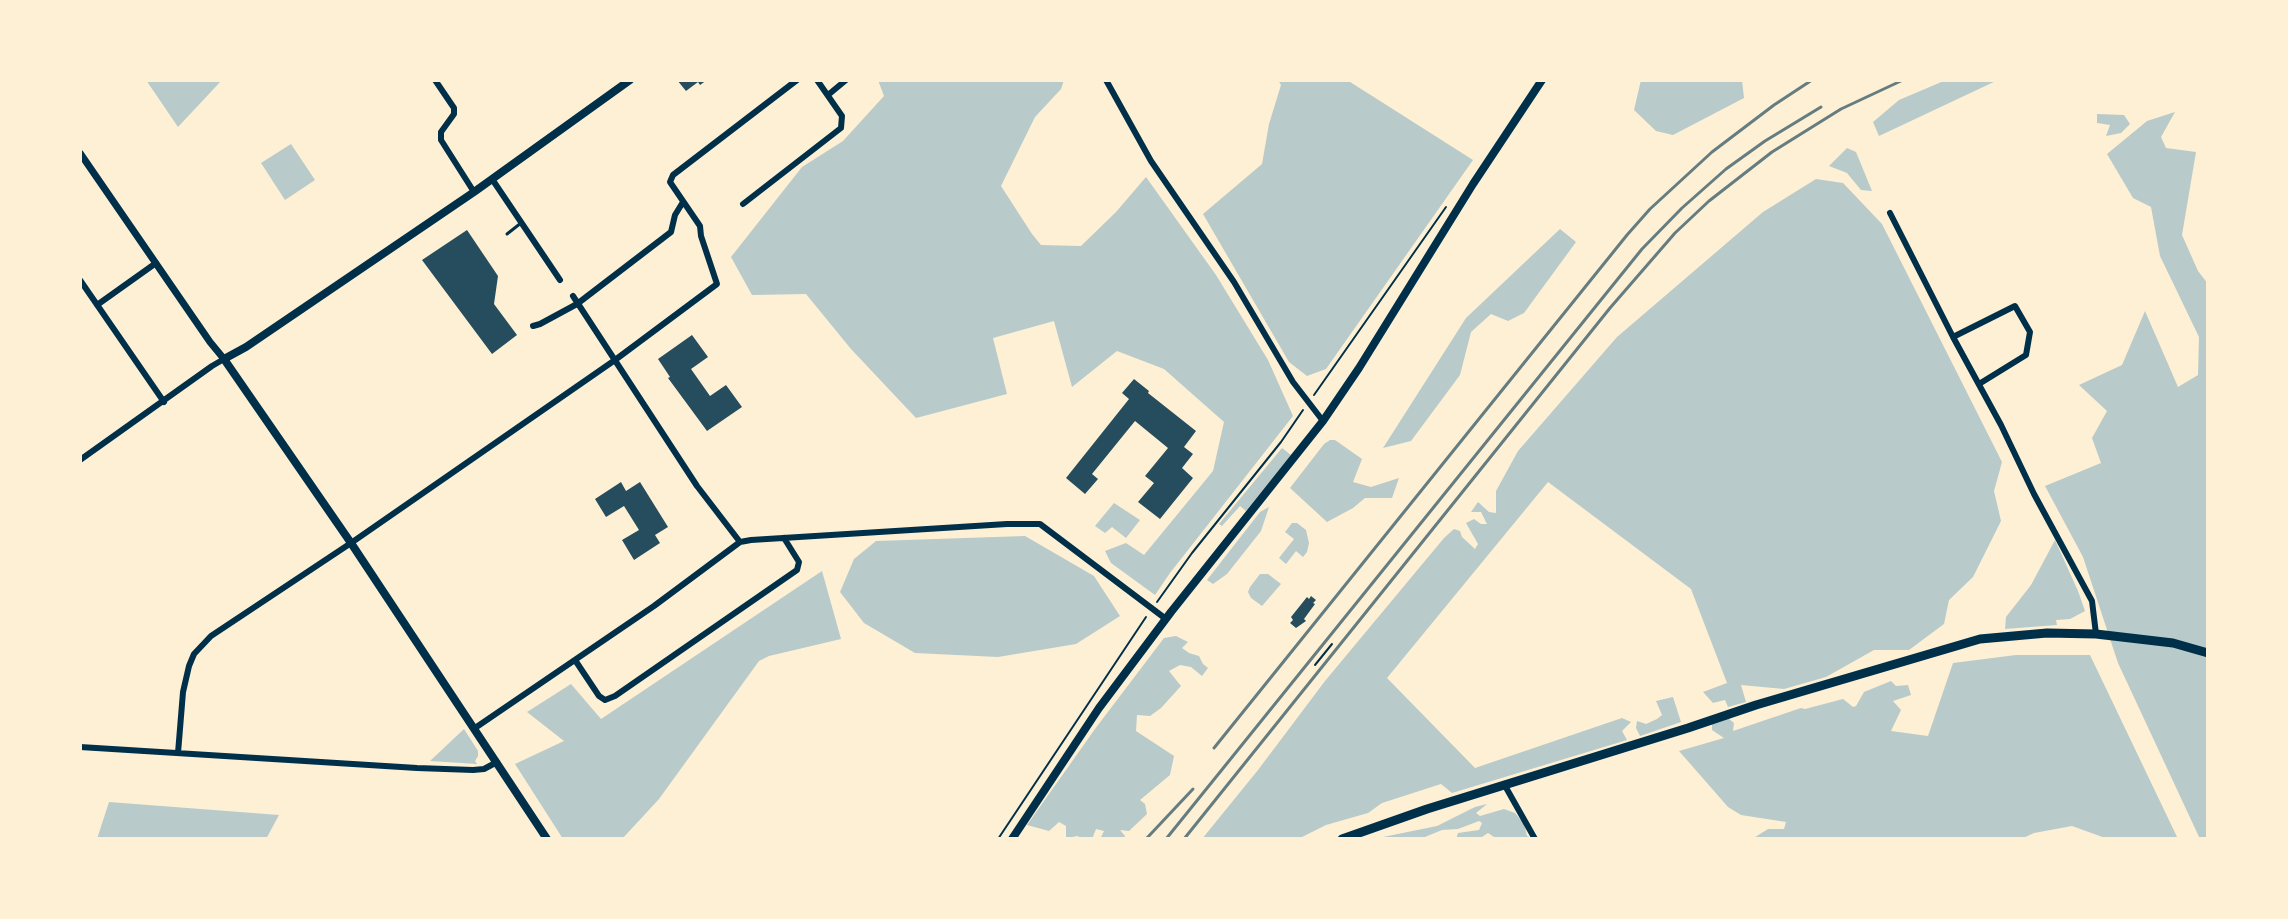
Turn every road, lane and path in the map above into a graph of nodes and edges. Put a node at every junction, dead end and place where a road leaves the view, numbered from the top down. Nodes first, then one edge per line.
1 (435, 80) edge
2 (630, 80) edge
3 (797, 80) edge
4 (817, 80) edge
5 (846, 80) edge
6 (1106, 80) edge
7 (1542, 80) edge
8 (828, 95) junction
9 (80, 153) edge
10 (492, 179) junction
11 (474, 192) junction
12 (1452, 199) dead end
13 (683, 202) junction
14 (743, 204) dead end
15 (1890, 213) dead end
16 (521, 223) junction
17 (507, 234) dead end
18 (156, 263) junction
19 (80, 280) edge
20 (560, 280) dead end
21 (573, 296) dead end
22 (577, 304) junction
23 (97, 305) junction
24 (533, 326) dead end
25 (1953, 337) junction
26 (224, 359) junction
27 (615, 360) junction
28 (1979, 384) junction
29 (164, 402) junction
30 (1308, 403) junction
31 (1323, 421) junction
32 (80, 460) edge
33 (784, 538) junction
34 (740, 542) junction
35 (351, 543) junction
36 (1160, 596) dead end
37 (1149, 614) dead end
38 (1166, 619) junction
39 (2096, 634) junction
40 (1332, 644) dead end
41 (2208, 653) edge
42 (575, 660) junction
43 (1315, 665) dead end
44 (475, 728) junction
45 (80, 747) edge
46 (178, 753) junction
47 (497, 762) junction
48 (1504, 784) junction
49 (547, 839) edge
50 (998, 839) edge
51 (1012, 839) edge
52 (1342, 839) edge
53 (1535, 839) edge

1 - 11 street
2 - 10 main road
3 - 13 street
4 - 8 street
5 - 8 street
6 - 30 street
7 - 31 main road
8 - 14 street
9 - 18 street
10 - 11 main road
10 - 16 street
11 - 26 main road
12 - 30 path
13 - 22 street
13 - 27 street
15 - 25 street
16 - 17 lane
16 - 20 street
18 - 23 street
18 - 26 street
19 - 23 street
21 - 22 street
22 - 24 street
22 - 27 street
23 - 29 street
25 - 28 street
25 - 28 street
26 - 29 street
26 - 35 main road
27 - 34 street
27 - 35 street
28 - 39 street
29 - 32 street
30 - 31 street
30 - 36 path
31 - 38 main road
33 - 34 street
33 - 38 street
33 - 42 street
34 - 42 street
35 - 44 main road
35 - 46 street
37 - 50 path
38 - 51 main road
39 - 41 main road
39 - 48 main road
40 - 43 path
42 - 44 street
44 - 47 main road
45 - 46 street
46 - 47 street
47 - 49 main road
48 - 52 main road
48 - 53 street

